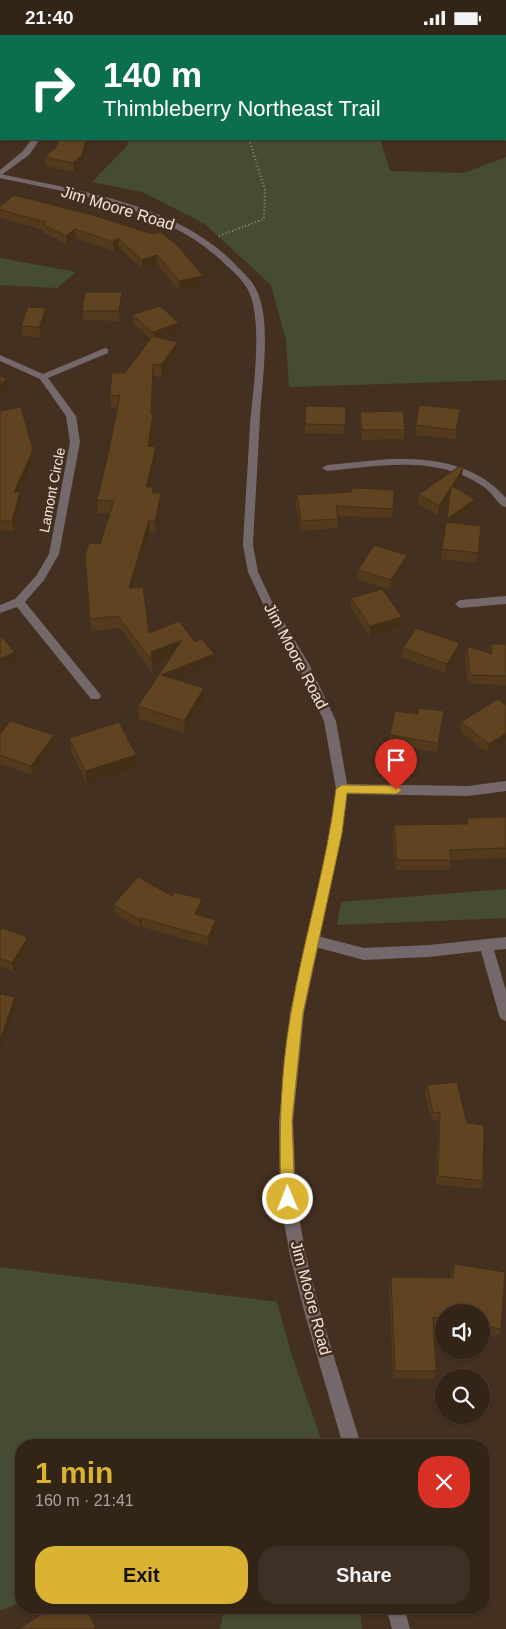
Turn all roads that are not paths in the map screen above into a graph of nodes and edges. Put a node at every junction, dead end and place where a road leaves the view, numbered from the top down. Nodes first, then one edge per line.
1 (35, 140) edge
2 (0, 175) edge
3 (105, 351) dead end
4 (0, 358) edge
5 (43, 377) junction
6 (327, 468) dead end
7 (506, 504) edge
8 (506, 600) edge
9 (19, 602) junction
10 (460, 604) dead end
11 (0, 609) edge
12 (95, 696) dead end
13 (506, 786) edge
14 (342, 789) junction
15 (313, 941) junction
16 (506, 943) edge
17 (486, 945) junction
18 (506, 1015) edge
19 (350, 1439) edge
20 (397, 1614) edge
21 (401, 1629) edge

1 - 2 street
2 - 14 street, Jim Moore Road
3 - 5 street
4 - 5 street
5 - 9 street, Lamont Circle
6 - 7 street
8 - 10 street
9 - 11 street, Lamont Circle
9 - 12 street
13 - 14 street
14 - 15 street, Jim Moore Road
15 - 17 street
15 - 19 street, Jim Moore Road
16 - 17 street
17 - 18 street
20 - 21 street

